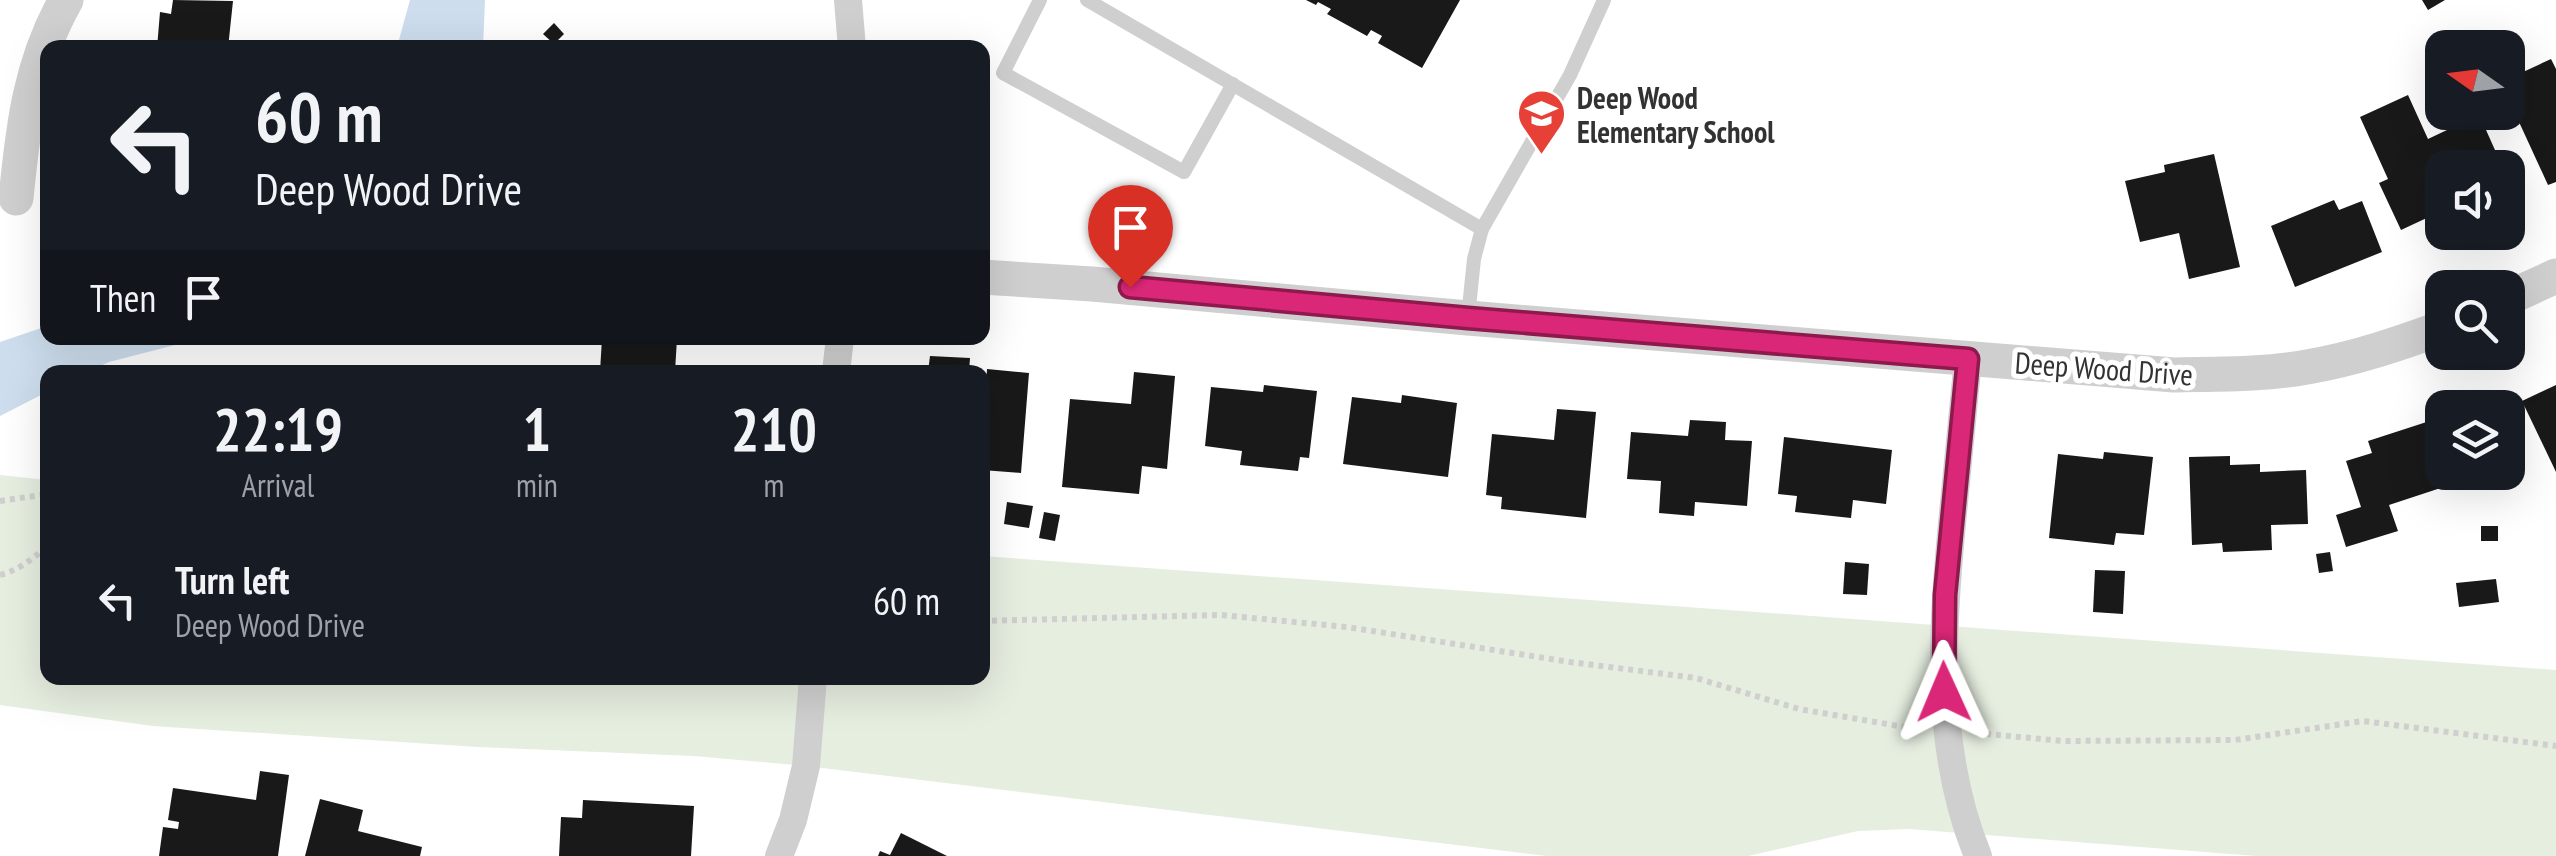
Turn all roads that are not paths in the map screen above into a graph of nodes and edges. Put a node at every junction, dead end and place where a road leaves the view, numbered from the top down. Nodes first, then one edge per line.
1 (66, 0) edge
2 (848, 0) edge
3 (1040, 0) edge
4 (1087, 0) edge
5 (1604, 0) edge
6 (46, 40) edge
7 (851, 40) edge
8 (40, 61) edge
9 (1233, 84) junction
10 (21, 199) edge
11 (1482, 229) junction
12 (2556, 276) edge
13 (990, 278) edge
14 (2525, 290) edge
15 (1468, 318) junction
16 (2425, 334) edge
17 (1968, 359) junction
18 (812, 685) edge
19 (779, 856) edge
20 (1978, 856) edge

1 - 6 street
2 - 7 street
3 - 9 lane
4 - 9 lane
5 - 11 lane
8 - 10 street
9 - 11 lane
11 - 15 lane
12 - 14 street
13 - 15 street, Deep Wood Drive
15 - 17 street, Deep Wood Drive
16 - 17 street, Deep Wood Drive
17 - 20 street
18 - 19 street

